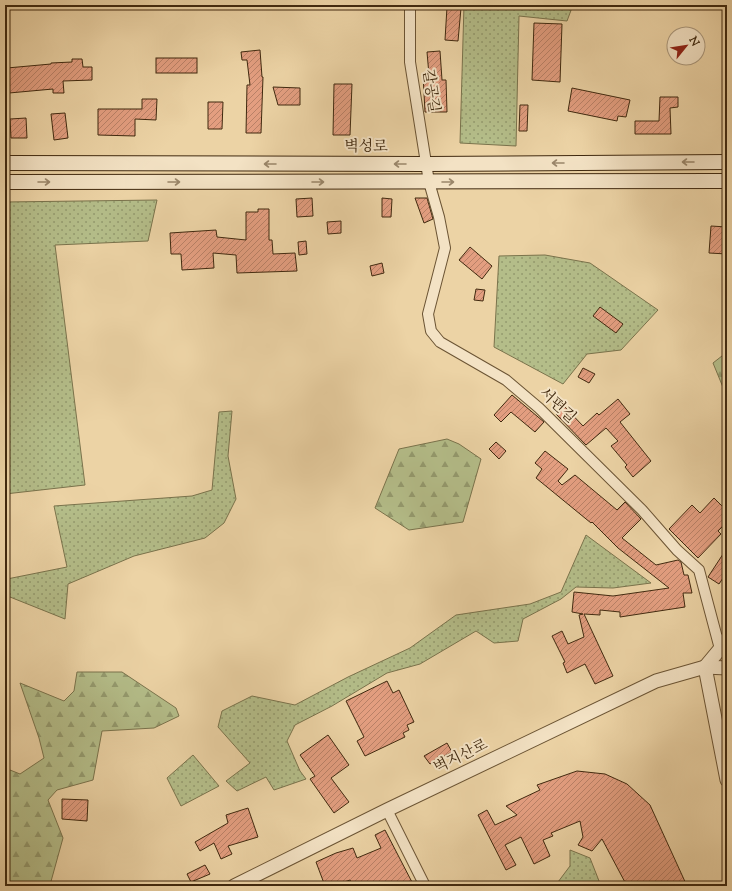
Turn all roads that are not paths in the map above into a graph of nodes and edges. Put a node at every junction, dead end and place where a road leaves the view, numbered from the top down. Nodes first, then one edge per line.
1 (410, 5) edge
2 (727, 162) edge
3 (5, 163) edge
4 (426, 164) junction
5 (727, 181) edge
6 (5, 182) edge
7 (429, 182) junction
8 (724, 643) edge
9 (705, 667) junction
10 (727, 668) edge
11 (727, 780) edge
12 (387, 810) junction
13 (234, 886) edge
14 (425, 886) edge

1 - 4 street, 갈공길
2 -> 4 main road, 벽성로
4 -> 3 main road, 벽성로
4 - 7 street, 갈공길
7 -> 5 main road
6 -> 7 main road
7 - 8 street, 서편길
8 - 9 street
9 - 10 street, 벽지산로
9 - 11 street
9 - 12 street, 벽지산로
12 - 13 street, 벽지산로
12 - 14 street

